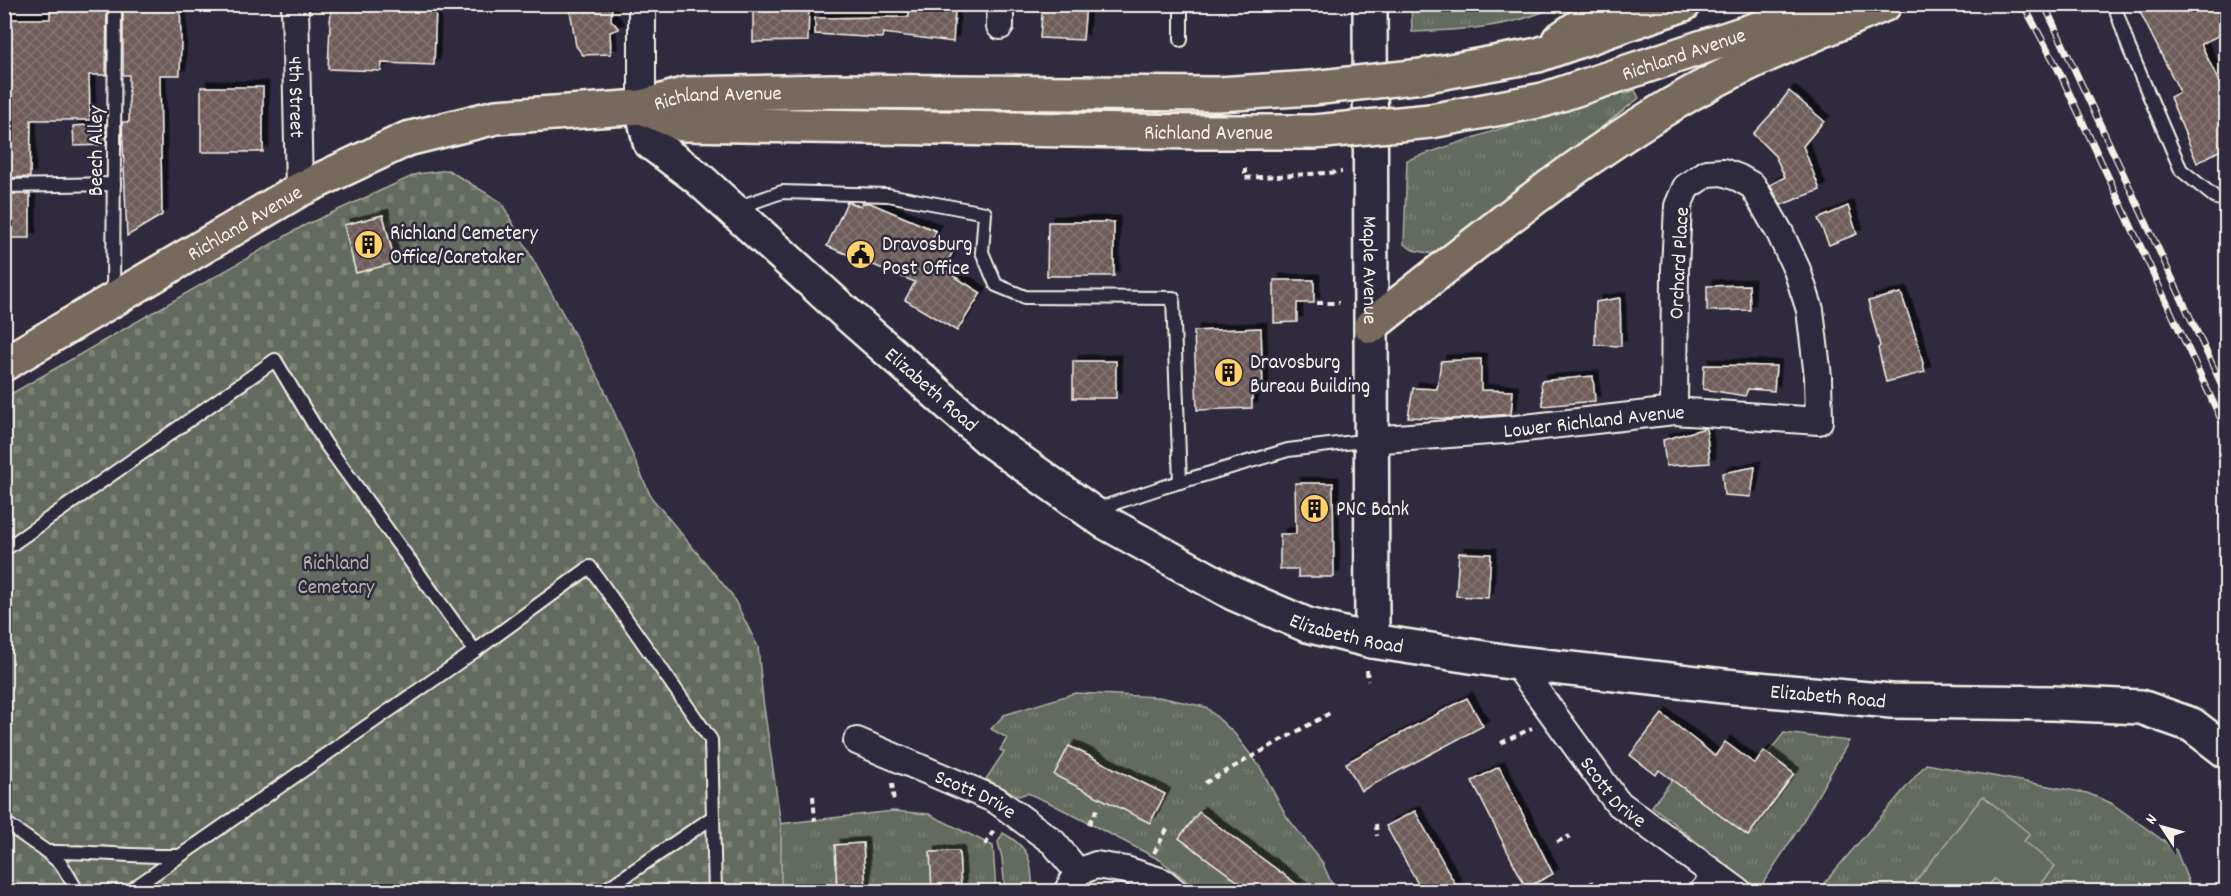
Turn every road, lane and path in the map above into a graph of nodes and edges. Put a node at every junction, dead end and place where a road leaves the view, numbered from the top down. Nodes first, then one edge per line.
1 (115, 4) edge
2 (295, 4) edge
3 (642, 4) edge
4 (1182, 4) edge
5 (1370, 4) edge
6 (1598, 4) edge
7 (1684, 4) edge
8 (1820, 4) edge
9 (1885, 4) edge
10 (2114, 4) edge
11 (1181, 40) dead end
12 (1766, 40) junction
13 (1538, 55) junction
14 (642, 107) junction
15 (1245, 168) dead end
16 (1334, 172) dead end
17 (114, 184) junction
18 (4, 186) edge
19 (299, 190) junction
20 (2226, 200) edge
21 (732, 209) junction
22 (113, 299) junction
23 (1317, 303) dead end
24 (1339, 303) dead end
25 (1371, 326) junction
26 (4, 364) edge
27 (1674, 411) junction
28 (1819, 421) joint
29 (1370, 440) junction
30 (1180, 482) junction
31 (1090, 511) junction
32 (4, 550) edge
33 (1372, 641) junction
34 (475, 651) junction
35 (1516, 663) junction
36 (1330, 713) dead end
37 (1533, 728) dead end
38 (857, 741) dead end
39 (1501, 743) dead end
40 (2226, 751) edge
41 (892, 776) dead end
42 (1205, 783) dead end
43 (813, 796) dead end
44 (894, 803) dead end
45 (1098, 808) dead end
46 (713, 817) junction
47 (815, 821) dead end
48 (4, 822) edge
49 (1089, 824) dead end
50 (1376, 824) dead end
51 (997, 826) dead end
52 (1167, 829) dead end
53 (1377, 836) dead end
54 (1570, 836) dead end
55 (1557, 842) dead end
56 (985, 844) dead end
57 (47, 852) junction
58 (177, 856) junction
59 (1151, 859) dead end
60 (1712, 870) junction
61 (1073, 882) edge
62 (1594, 882) dead end
63 (1579, 890) dead end
64 (78, 891) edge
65 (128, 891) edge
66 (602, 891) edge
67 (715, 891) edge
68 (1175, 891) edge
69 (1693, 891) edge
70 (1739, 891) edge

1 - 17 lane, Beech Alley
2 - 19 street, 4th Street
3 - 14 street
4 - 11 lane
5 - 25 main road, Maple Avenue
6 - 13 main road
7 - 13 main road, Richland Avenue
8 - 12 main road
9 - 12 main road
10 - 20 lane
12 - 14 main road, Richland Avenue, bridge
12 - 25 main road
13 - 14 main road, Richland Avenue, bridge
14 - 19 main road, Richland Avenue
14 - 21 main road, Elizabeth Road
15 - 16 path
17 - 18 lane
17 - 22 lane, Beech Alley
19 - 22 main road, Richland Avenue
21 - 30 lane
21 - 31 main road, Elizabeth Road
22 - 26 main road, Richland Avenue
23 - 24 path
25 - 29 main road, Maple Avenue
27 - 28 street, Lower Richland Avenue
27 - 28 street, Orchard Place
27 - 29 street, Lower Richland Avenue
29 - 30 lane
29 - 33 main road, Maple Avenue
30 - 31 lane
31 - 33 main road, Elizabeth Road
32 - 34 lane
33 - 35 main road, Elizabeth Road
34 - 46 lane
34 - 58 lane
35 - 40 main road, Elizabeth Road
35 - 60 street, Scott Drive
36 - 42 path
37 - 39 path
38 - 61 street, Scott Drive
41 - 44 path
43 - 47 path
45 - 49 path
46 - 66 lane
46 - 67 lane
48 - 57 lane
50 - 53 path
51 - 56 path
52 - 59 path
54 - 55 path
57 - 58 lane
57 - 64 lane
58 - 65 lane
60 - 69 lane
60 - 70 street, Scott Drive
61 - 68 street, Scott Drive
62 - 63 path

